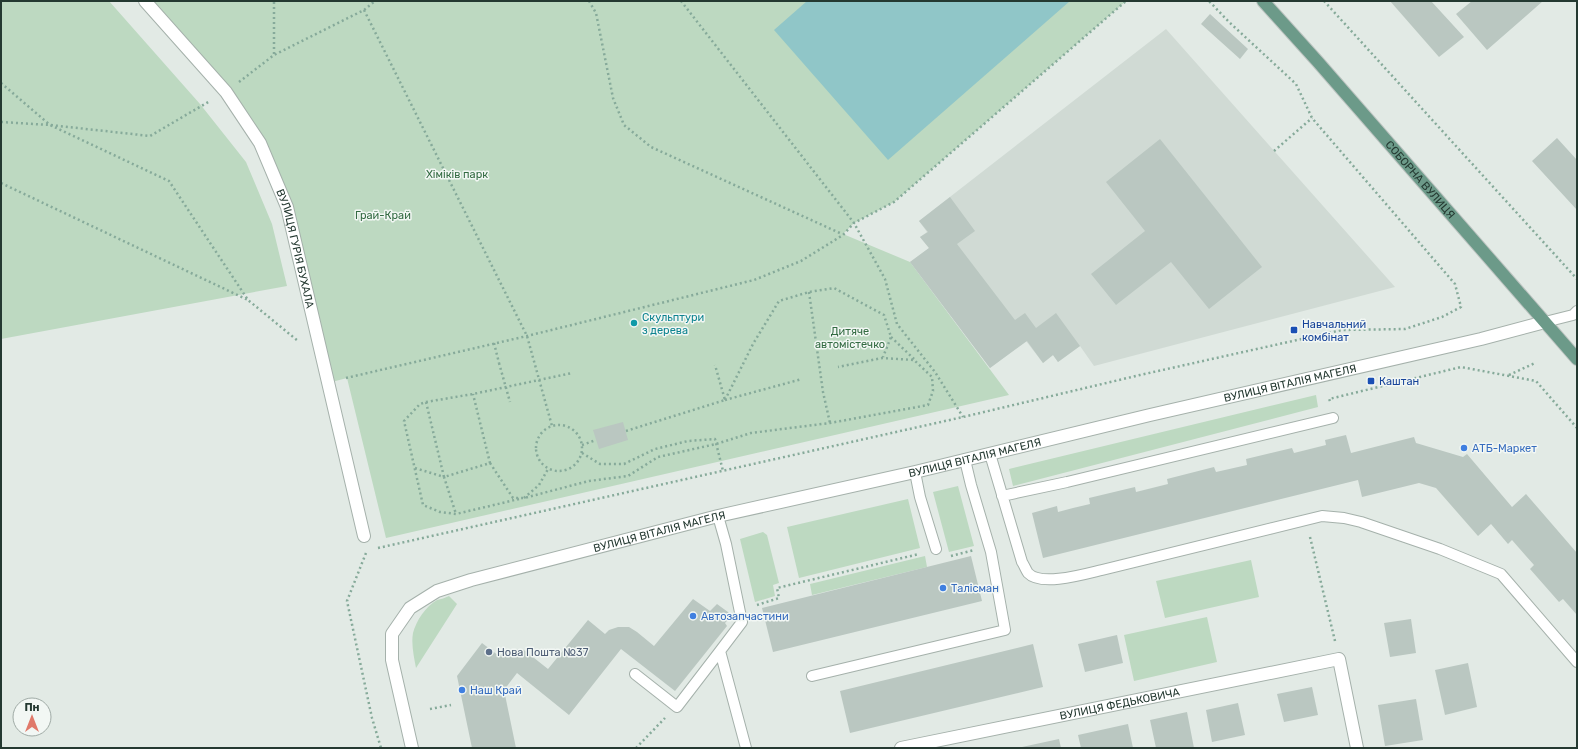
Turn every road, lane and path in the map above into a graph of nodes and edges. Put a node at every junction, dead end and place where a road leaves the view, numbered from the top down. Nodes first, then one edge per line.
1 (146, 1) edge
2 (274, 1) edge
3 (375, 1) edge
4 (589, 1) edge
5 (681, 1) edge
6 (1126, 1) edge
7 (1209, 1) edge
8 (1263, 1) edge
9 (1324, 1) edge
10 (364, 10) junction
11 (274, 55) junction
12 (1, 83) edge
13 (226, 92) junction
14 (1312, 118) junction
15 (1, 122) edge
16 (50, 125) junction
17 (1274, 151) dead end
18 (1, 183) edge
19 (854, 223) junction
20 (843, 234) junction
21 (1577, 279) edge
22 (809, 292) junction
23 (248, 300) junction
24 (1577, 311) edge
25 (1544, 322) junction
26 (527, 336) junction
27 (891, 337) junction
28 (300, 342) dead end
29 (494, 343) junction
30 (882, 358) junction
31 (914, 360) junction
32 (1577, 360) edge
33 (1535, 364) dead end
34 (715, 365) dead end
35 (838, 368) dead end
36 (572, 373) dead end
37 (1508, 375) junction
38 (347, 378) dead end
39 (802, 379) dead end
40 (540, 380) junction
41 (473, 394) junction
42 (725, 400) junction
43 (426, 402) junction
44 (510, 402) dead end
45 (963, 417) junction
46 (1333, 418) joint
47 (830, 423) junction
48 (552, 426) junction
49 (1577, 428) edge
50 (626, 431) dead end
51 (596, 440) dead end
52 (716, 444) junction
53 (582, 445) junction
54 (582, 453) junction
55 (990, 454) junction
56 (965, 460) junction
57 (490, 463) junction
58 (414, 467) junction
59 (548, 469) junction
60 (723, 471) junction
61 (915, 472) junction
62 (444, 477) junction
63 (1002, 496) junction
64 (524, 498) junction
65 (456, 514) junction
66 (718, 516) junction
67 (1306, 519) junction
68 (364, 536) dead end
69 (990, 547) junction
70 (376, 548) dead end
71 (936, 549) junction
72 (368, 550) dead end
73 (739, 610) junction
74 (720, 651) junction
75 (1339, 659) junction
76 (1577, 662) edge
77 (635, 674) dead end
78 (812, 676) dead end
79 (451, 705) dead end
80 (677, 707) junction
81 (430, 709) dead end
82 (381, 748) edge
83 (412, 748) edge
84 (636, 748) edge
85 (746, 748) edge
86 (901, 748) edge
87 (1357, 748) edge

1 - 13 street, ВУЛИЦЯ ГУРІЯ БУХАЛА
2 - 11 path
3 - 10 path
4 - 20 path
5 - 19 path
6 - 19 path
7 - 14 path
8 - 25 main road, СОБОРНА ВУЛИЦЯ
9 - 21 path
10 - 11 path
10 - 26 path
11 - 13 path
12 - 16 path
13 - 16 path
13 - 68 street, ВУЛИЦЯ ГУРІЯ БУХАЛА
14 - 17 path
14 - 45 path
15 - 16 path
16 - 23 path
18 - 23 path
19 - 20 path
19 - 45 path
20 - 26 path
22 - 27 path
22 - 42 path
22 - 47 path
23 - 28 path
24 - 25 lane
25 - 32 main road, СОБОРНА ВУЛИЦЯ
25 - 55 street, ВУЛИЦЯ ВІТАЛІЯ МАГЕЛЯ
26 - 29 path
26 - 40 path
27 - 30 path
27 - 31 path
29 - 38 path
29 - 44 path, bridge
30 - 31 path
30 - 35 path
31 - 47 path
33 - 37 path
34 - 42 path
36 - 40 path
37 - 46 path
37 - 49 path
39 - 42 path
40 - 41 path
40 - 48 path
41 - 43 path
41 - 57 path
42 - 50 path
43 - 58 path
43 - 62 path
45 - 60 path
46 - 63 lane
47 - 52 path
48 - 53 path
48 - 59 path
51 - 53 path
52 - 54 path
52 - 60 path
52 - 64 path
53 - 54 path
54 - 59 path
55 - 56 street, ВУЛИЦЯ ВІТАЛІЯ МАГЕЛЯ
55 - 63 lane
56 - 61 street, ВУЛИЦЯ ВІТАЛІЯ МАГЕЛЯ
56 - 69 lane
57 - 62 path
57 - 64 path
58 - 62 path
58 - 65 path
59 - 64 path
60 - 70 path
61 - 66 street, ВУЛИЦЯ ВІТАЛІЯ МАГЕЛЯ
61 - 71 lane
62 - 65 path
63 - 67 lane
64 - 65 path
66 - 73 lane
66 - 83 street, ВУЛИЦЯ ВІТАЛІЯ МАГЕЛЯ
67 - 75 path
67 - 76 lane
69 - 71 path
69 - 78 lane
71 - 73 path
72 - 82 path
73 - 74 lane
74 - 80 lane
74 - 85 lane
75 - 86 street, ВУЛИЦЯ ФЕДЬКОВИЧА
75 - 87 street
77 - 80 lane
79 - 81 path
80 - 84 path

